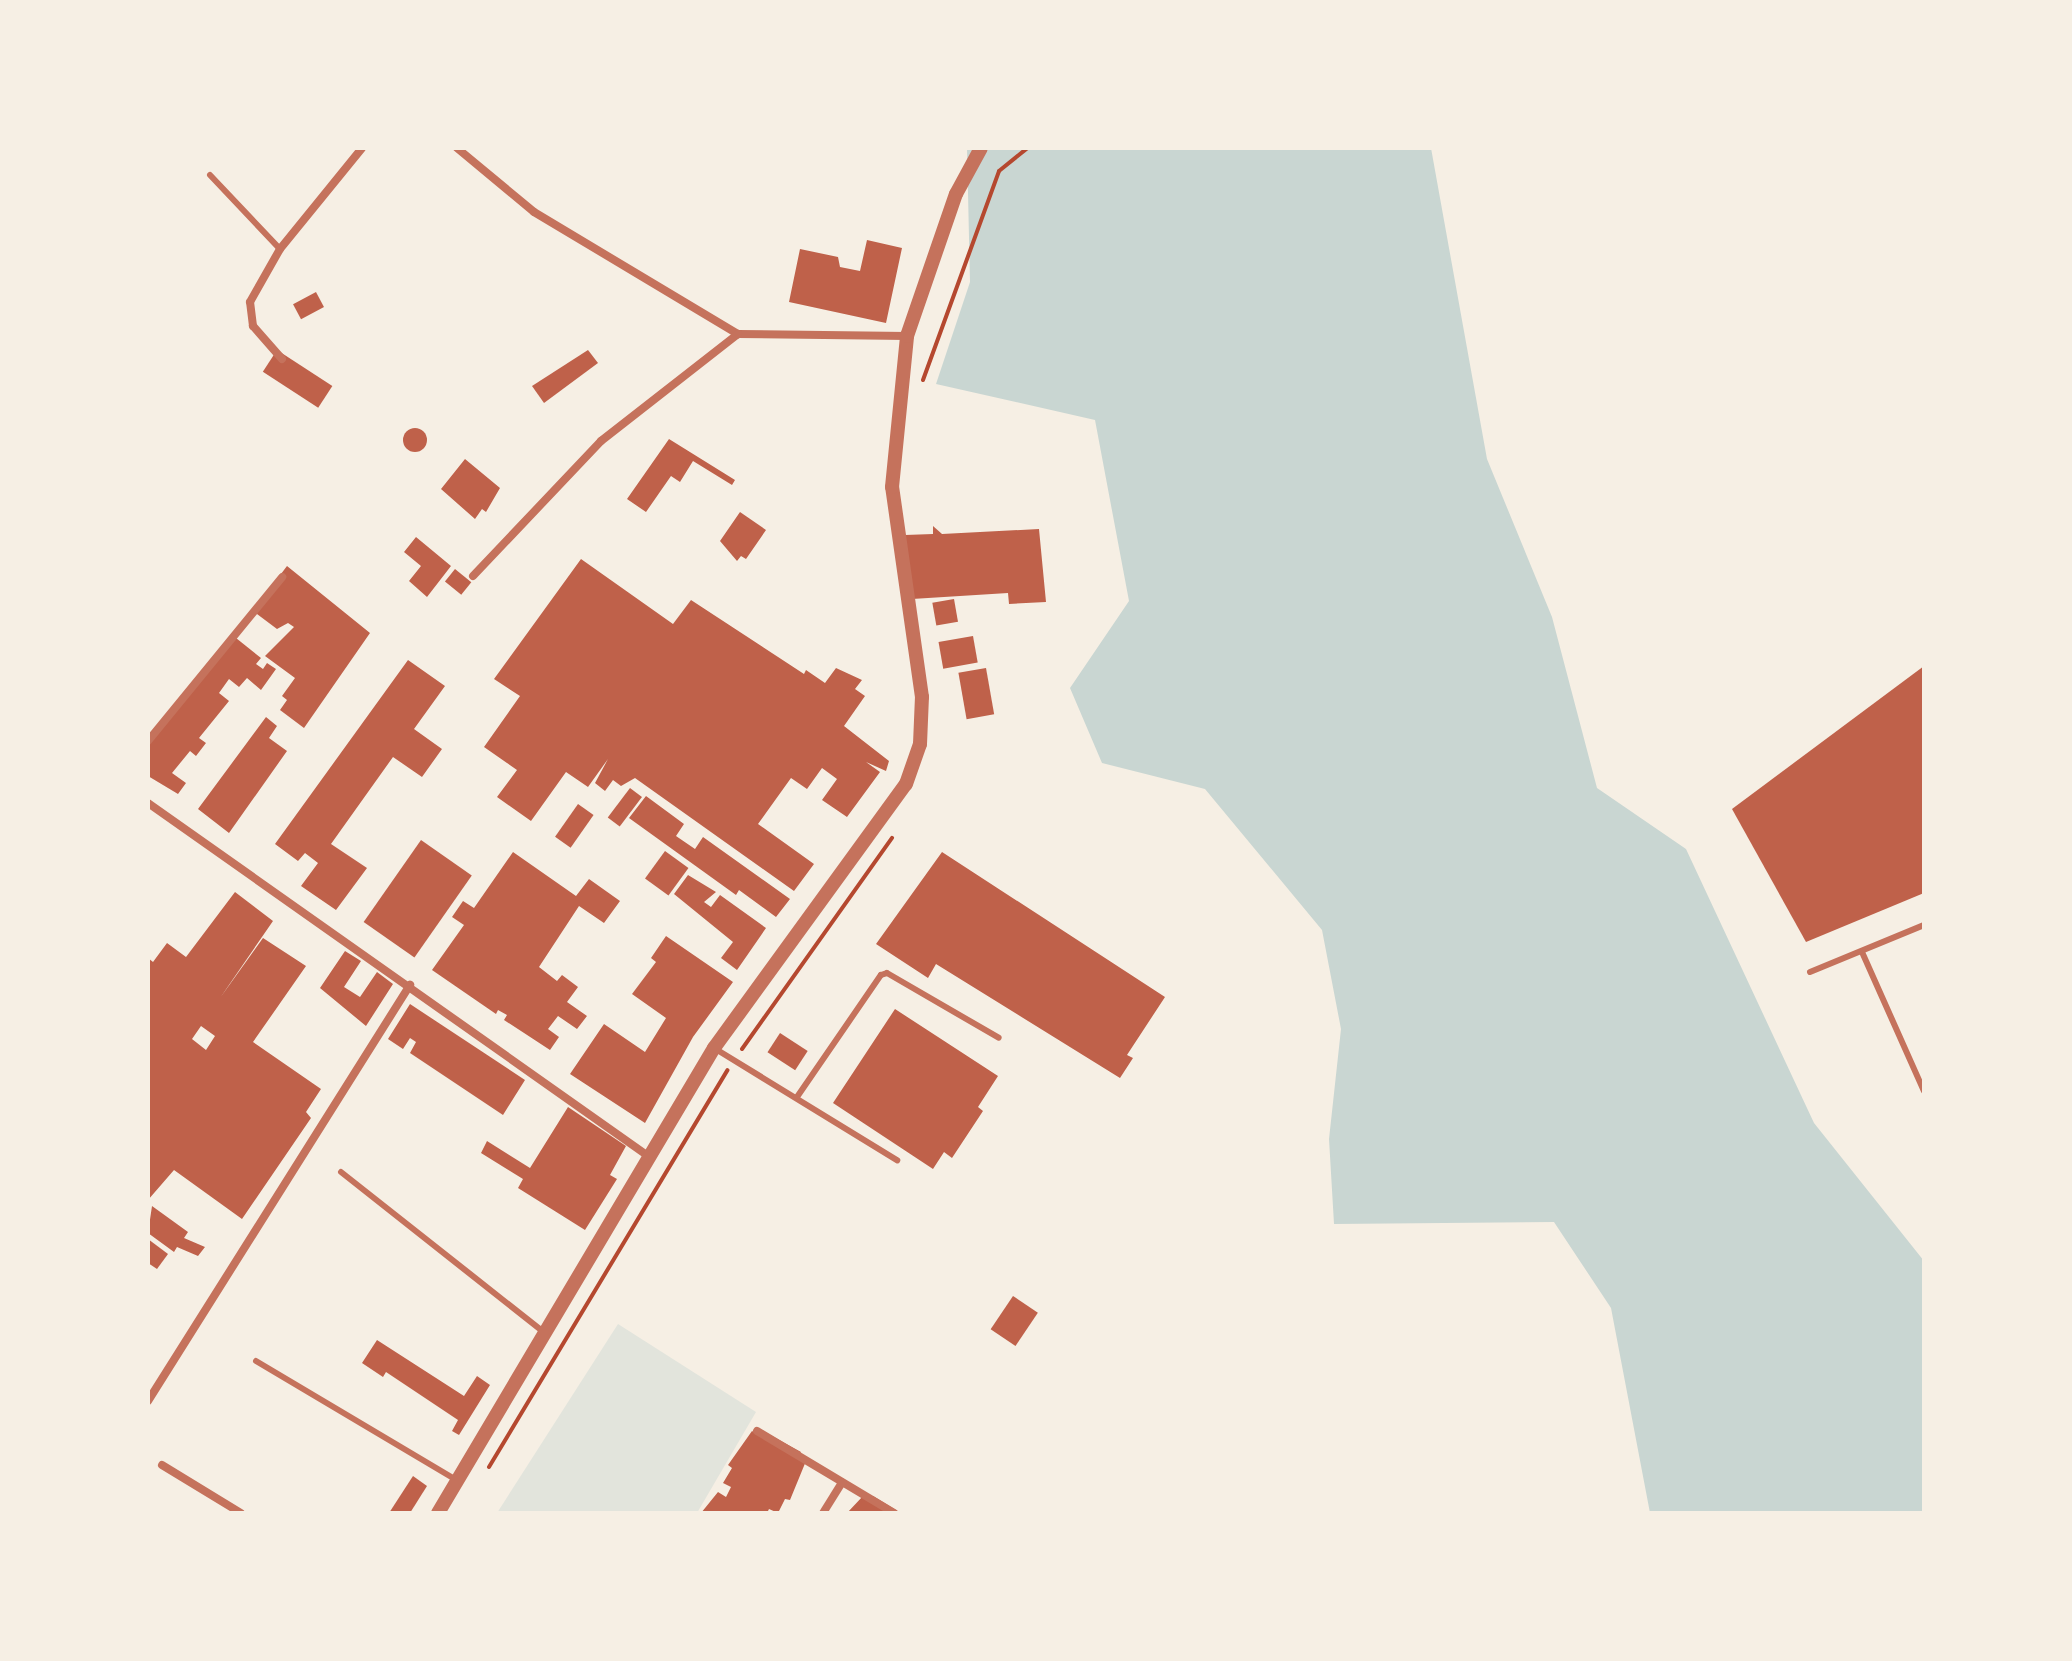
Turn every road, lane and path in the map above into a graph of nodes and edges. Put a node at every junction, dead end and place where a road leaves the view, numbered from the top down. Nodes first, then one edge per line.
1 (362, 148) edge
2 (457, 148) edge
3 (981, 148) edge
4 (1027, 148) edge
5 (210, 175) dead end
6 (280, 249) junction
7 (738, 334) junction
8 (907, 336) junction
9 (282, 359) dead end
10 (922, 382) dead end
11 (473, 576) dead end
12 (282, 577) dead end
13 (148, 741) edge
14 (148, 803) edge
15 (895, 833) dead end
16 (1924, 925) edge
17 (1862, 952) junction
18 (1810, 972) dead end
19 (410, 985) junction
20 (999, 1038) dead end
21 (714, 1048) junction
22 (735, 1059) junction
23 (1924, 1091) edge
24 (797, 1097) junction
25 (652, 1159) junction
26 (897, 1160) dead end
27 (341, 1172) dead end
28 (548, 1334) junction
29 (256, 1361) dead end
30 (148, 1401) edge
31 (757, 1431) dead end
32 (162, 1465) dead end
33 (486, 1472) dead end
34 (458, 1481) junction
35 (842, 1482) junction
36 (241, 1513) edge
37 (438, 1513) edge
38 (823, 1513) edge
39 (894, 1513) edge

1 - 6 street
2 - 7 street
3 - 8 street
4 - 10 path
5 - 6 lane
6 - 9 street
7 - 8 street
7 - 11 street
8 - 21 street
12 - 13 street
14 - 19 street
15 - 22 path
16 - 17 lane
17 - 18 lane
17 - 23 lane
19 - 25 street
19 - 30 street
20 - 24 lane
21 - 22 lane
21 - 25 street
22 - 24 lane
22 - 33 path
24 - 26 lane
25 - 28 street
27 - 28 lane
28 - 34 street
29 - 34 lane
31 - 35 street
32 - 36 street
34 - 37 street
35 - 38 street
35 - 39 street

